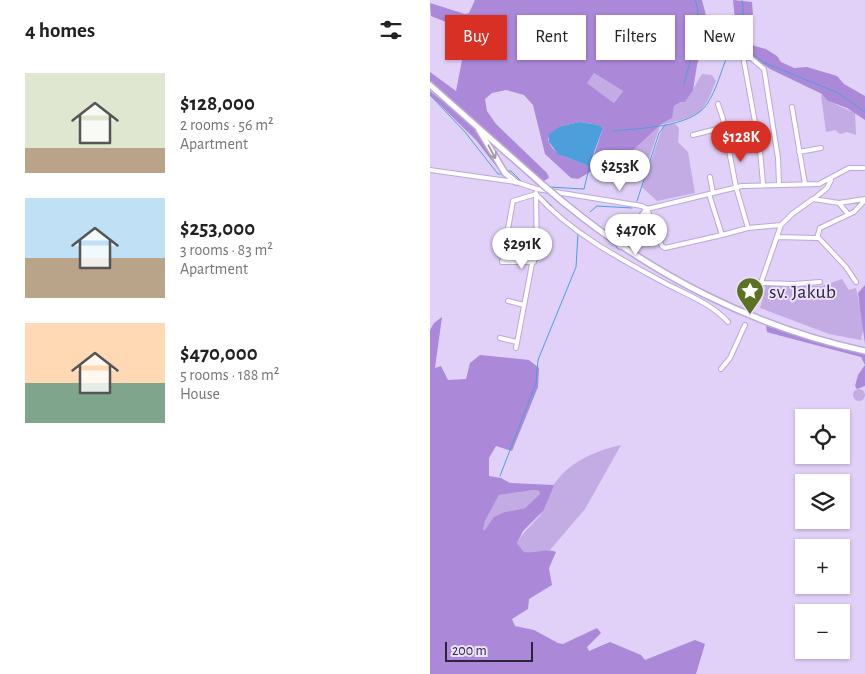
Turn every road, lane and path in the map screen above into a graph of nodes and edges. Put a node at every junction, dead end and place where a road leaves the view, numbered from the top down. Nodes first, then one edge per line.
1 (430, 85) edge
2 (718, 104) dead end
3 (792, 107) dead end
4 (471, 120) junction
5 (725, 127) junction
6 (693, 135) dead end
7 (821, 148) dead end
8 (799, 152) junction
9 (865, 168) edge
10 (430, 170) edge
11 (710, 177) dead end
12 (830, 180) junction
13 (516, 182) junction
14 (763, 184) junction
15 (779, 184) junction
16 (805, 184) junction
17 (736, 187) junction
18 (537, 189) junction
19 (711, 193) junction
20 (536, 194) junction
21 (815, 198) junction
22 (865, 199) edge
23 (840, 203) junction
24 (646, 209) junction
25 (848, 214) junction
26 (781, 225) junction
27 (748, 228) junction
28 (722, 235) junction
29 (777, 237) junction
30 (818, 237) junction
31 (620, 246) junction
32 (534, 262) junction
33 (820, 282) dead end
34 (856, 282) dead end
35 (763, 283) junction
36 (508, 301) dead end
37 (524, 305) junction
38 (753, 306) dead end
39 (728, 322) dead end
40 (745, 325) dead end
41 (500, 338) dead end
42 (517, 342) junction
43 (516, 348) dead end
44 (865, 351) edge
45 (721, 369) dead end

1 - 4 main road
2 - 5 street
3 - 8 street
4 -> 13 main road
4 - 31 main road, bridge
5 - 6 street
5 - 17 street
7 - 8 street
8 - 16 street
9 - 12 street
10 - 13 street
11 - 19 street
12 - 16 street
12 - 21 street
13 - 18 street
14 - 15 street
14 - 15 street
14 - 17 street
15 - 16 street
17 - 19 street
17 - 27 street
18 - 20 street
18 - 24 street
19 - 24 street
19 - 28 street
20 - 32 street
20 - 32 street
20 - 39 street
21 - 23 street
21 - 26 street
22 - 23 street
22 - 25 street
23 - 25 street
24 - 28 street
24 - 31 main road
25 - 30 street
26 - 27 street
26 - 29 street
27 - 28 street
29 - 30 street
29 - 35 street
30 - 34 street
31 - 44 main road
32 - 37 street
33 - 35 street
35 - 38 street
36 - 37 street
37 - 42 street
40 - 45 street
41 - 42 street
42 - 43 street

